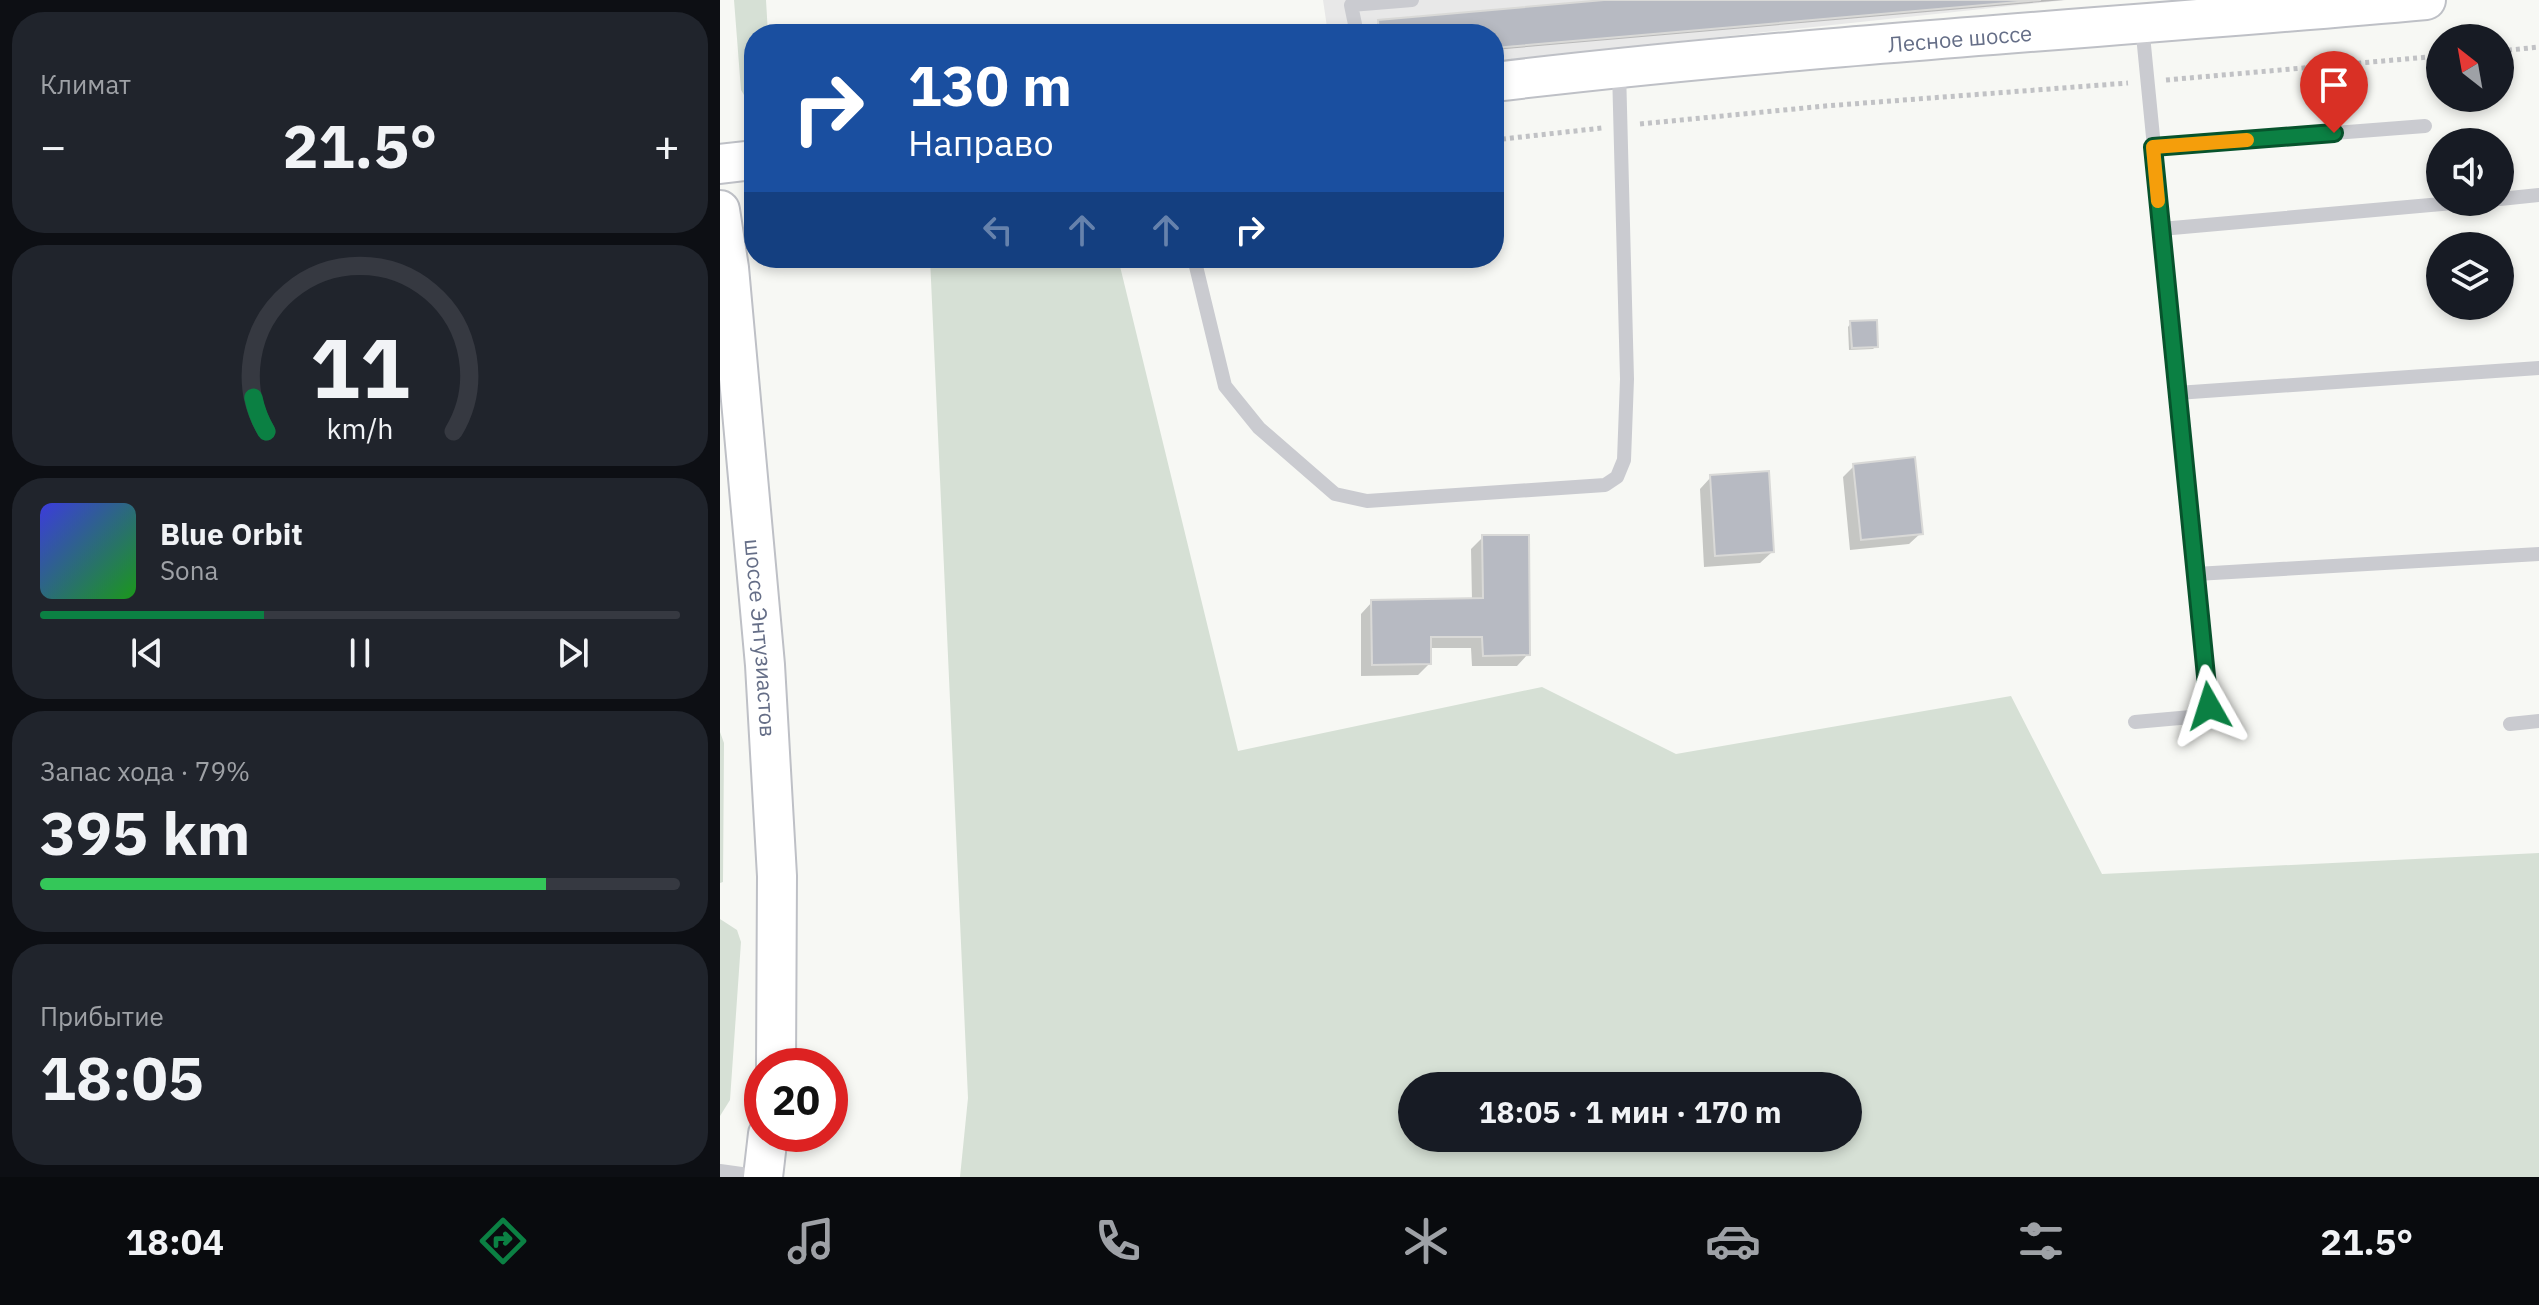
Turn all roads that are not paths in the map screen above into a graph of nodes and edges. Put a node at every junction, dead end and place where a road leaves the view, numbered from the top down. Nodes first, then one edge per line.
1 (1412, 0) edge
2 (2426, 0) edge
3 (1351, 3) edge
4 (2208, 10) edge
5 (1355, 24) edge
6 (2142, 25) junction
7 (1619, 67) junction
8 (1504, 81) edge
9 (2425, 126) dead end
10 (2153, 147) junction
11 (744, 161) edge
12 (720, 164) edge
13 (2539, 195) edge
14 (2514, 198) edge
15 (2426, 205) edge
16 (720, 210) edge
17 (2161, 229) junction
18 (1196, 268) edge
19 (2539, 368) edge
20 (2177, 393) junction
21 (2539, 554) edge
22 (2196, 574) junction
23 (2539, 721) edge
24 (2135, 722) dead end
25 (2510, 724) dead end
26 (776, 1048) edge
27 (766, 1152) edge
28 (720, 1171) edge
29 (763, 1177) edge

1 - 3 lane
2 - 4 street, Лесное шоссе
3 - 5 lane
4 - 6 street, Лесное шоссе
6 - 7 street, Лесное шоссе
6 - 10 lane
7 - 8 street, Лесное шоссе
7 - 18 lane
9 - 10 lane
10 - 17 lane
11 - 12 street
13 - 14 lane
15 - 17 lane
16 - 26 street, шоссе Энтузиастов
17 - 20 lane
19 - 20 lane
20 - 22 lane
21 - 22 lane
22 - 24 lane
23 - 25 lane
27 - 29 street
28 - 29 lane

